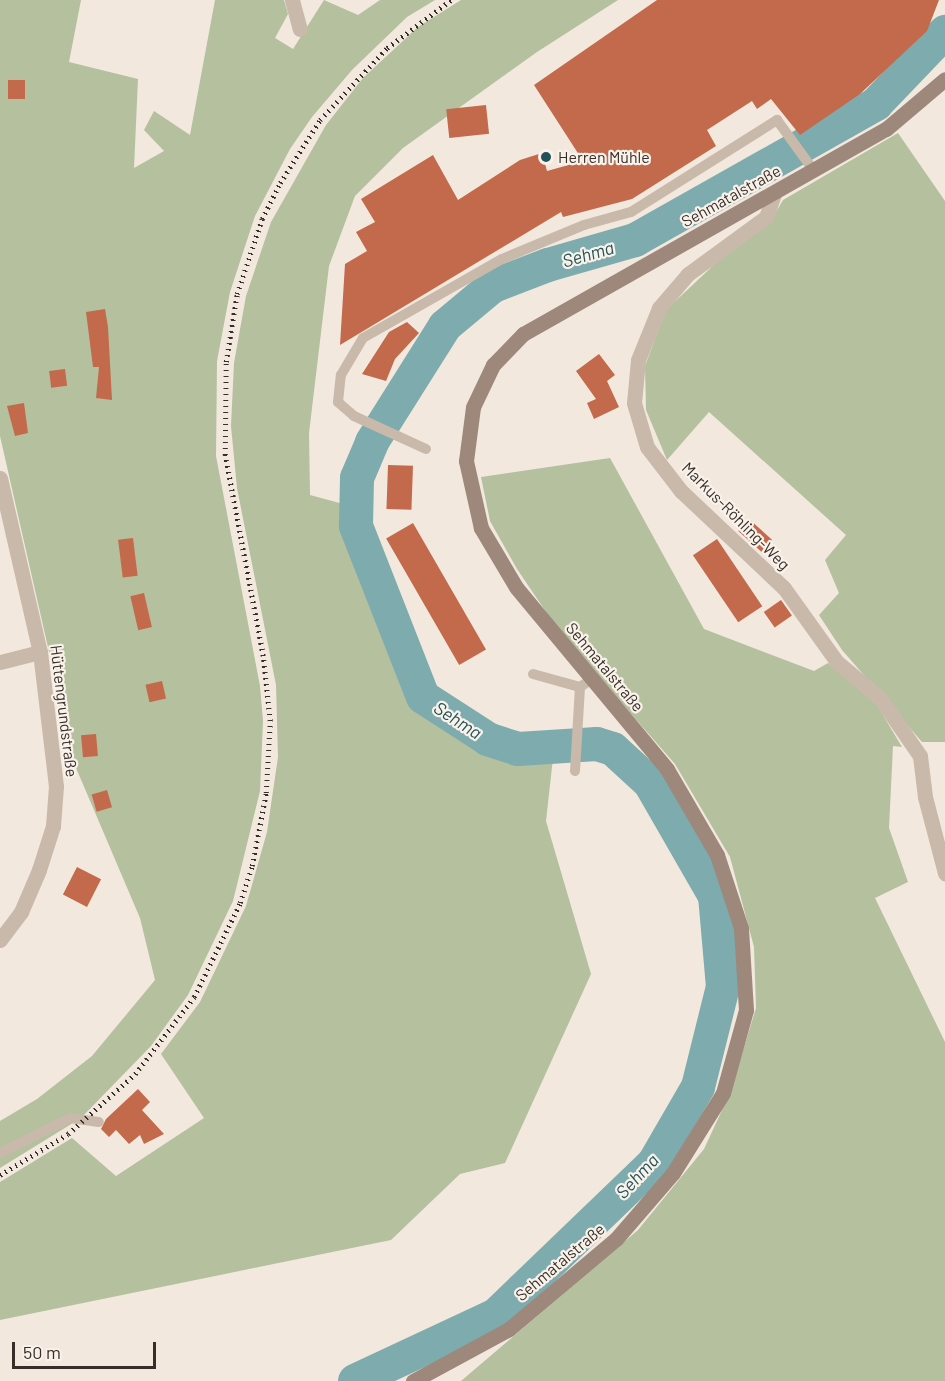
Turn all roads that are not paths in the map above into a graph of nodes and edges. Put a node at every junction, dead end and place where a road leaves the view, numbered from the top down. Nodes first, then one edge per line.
1 (292, 0) edge
2 (300, 29) dead end
3 (945, 79) edge
4 (810, 166) junction
5 (774, 194) junction
6 (426, 449) dead end
7 (0, 478) edge
8 (40, 652) junction
9 (0, 662) edge
10 (533, 674) dead end
11 (585, 683) junction
12 (575, 771) dead end
13 (945, 873) edge
14 (0, 940) edge
15 (99, 1122) dead end
16 (0, 1153) edge
17 (413, 1381) edge

1 - 2 street
3 - 4 main road, Sehmatalstraße
4 - 5 main road, Sehmatalstraße
4 - 6 lane
5 - 11 main road, Sehmatalstraße
5 - 13 street, Markus-Röhling-Weg
7 - 8 street, Hüttengrundstraße
8 - 9 street
8 - 14 street, Hüttengrundstraße
10 - 11 lane
11 - 12 lane
11 - 17 main road, Sehmatalstraße
15 - 16 lane

